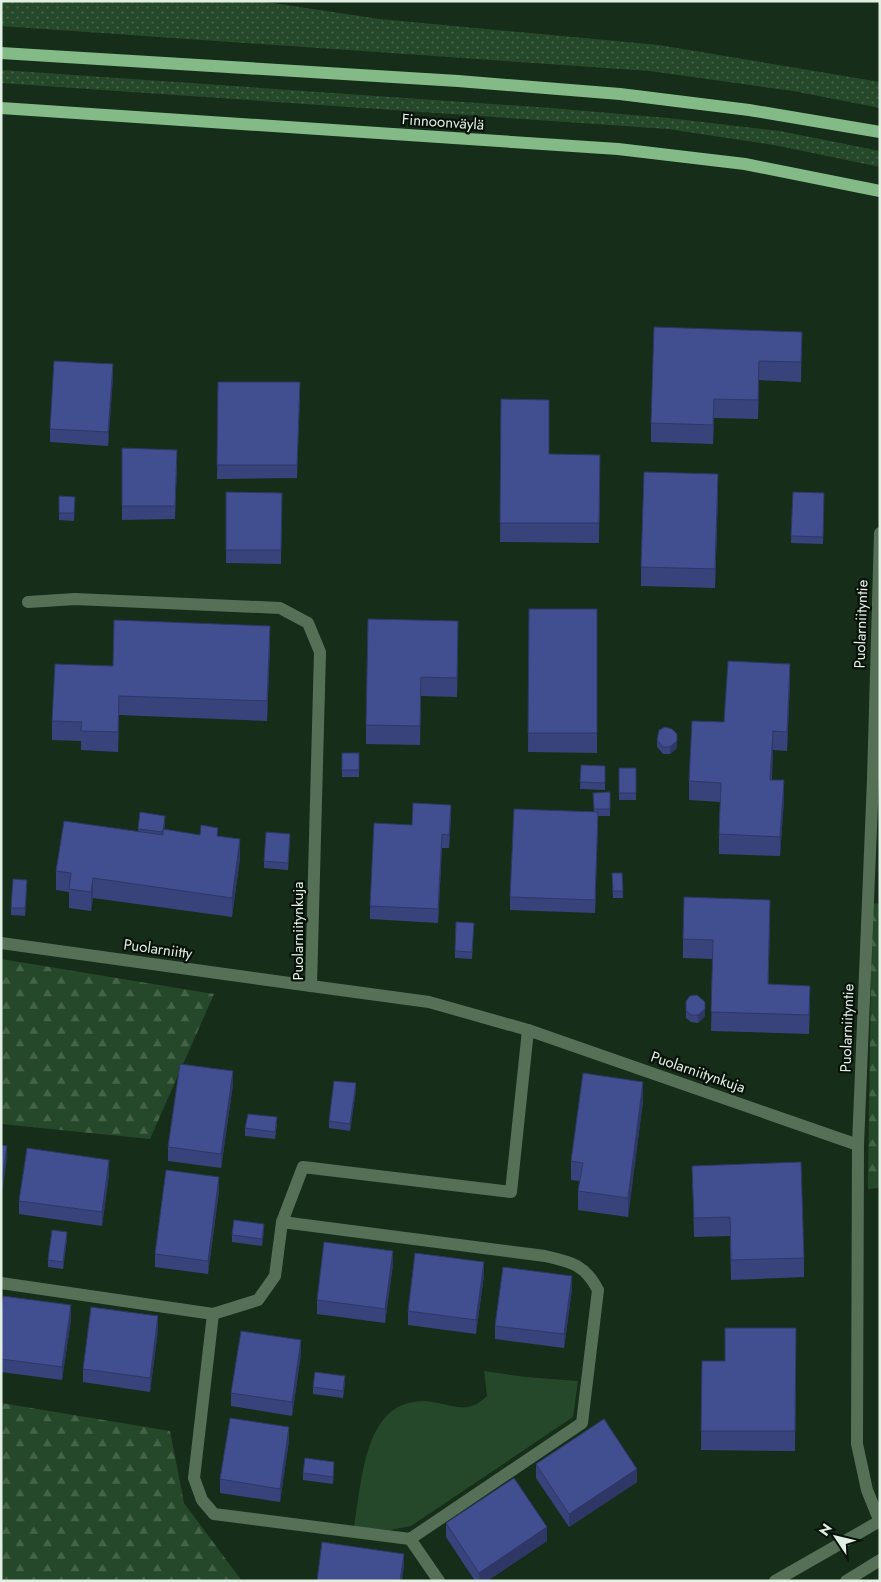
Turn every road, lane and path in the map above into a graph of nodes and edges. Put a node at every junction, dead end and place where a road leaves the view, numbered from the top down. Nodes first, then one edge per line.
1 (1, 53) edge
2 (1, 108) edge
3 (880, 132) edge
4 (880, 191) edge
5 (880, 533) edge
6 (28, 602) dead end
7 (876, 791) edge
8 (875, 872) edge
9 (1, 944) edge
10 (311, 986) junction
11 (528, 1030) junction
12 (858, 1144) junction
13 (282, 1222) junction
14 (1, 1284) edge
15 (214, 1314) junction
16 (880, 1521) edge
17 (410, 1539) junction
18 (880, 1560) edge
19 (439, 1581) edge
20 (775, 1581) edge
21 (846, 1581) edge

1 - 3 main road
2 - 4 main road, Finnoonväylä
5 - 7 street, Puolarniityntie
6 - 10 street, Puolarniitynkuja
7 - 8 street, Puolarniityntie
8 - 12 street, Puolarniityntie
9 - 10 street, Puolarniitty
10 - 11 street, Puolarniitynkuja
11 - 12 street, Puolarniitynkuja
11 - 13 street
12 - 16 street, Puolarniityntie
13 - 15 street
13 - 17 street
14 - 15 street
15 - 17 street
16 - 20 street
17 - 19 street
18 - 21 street

